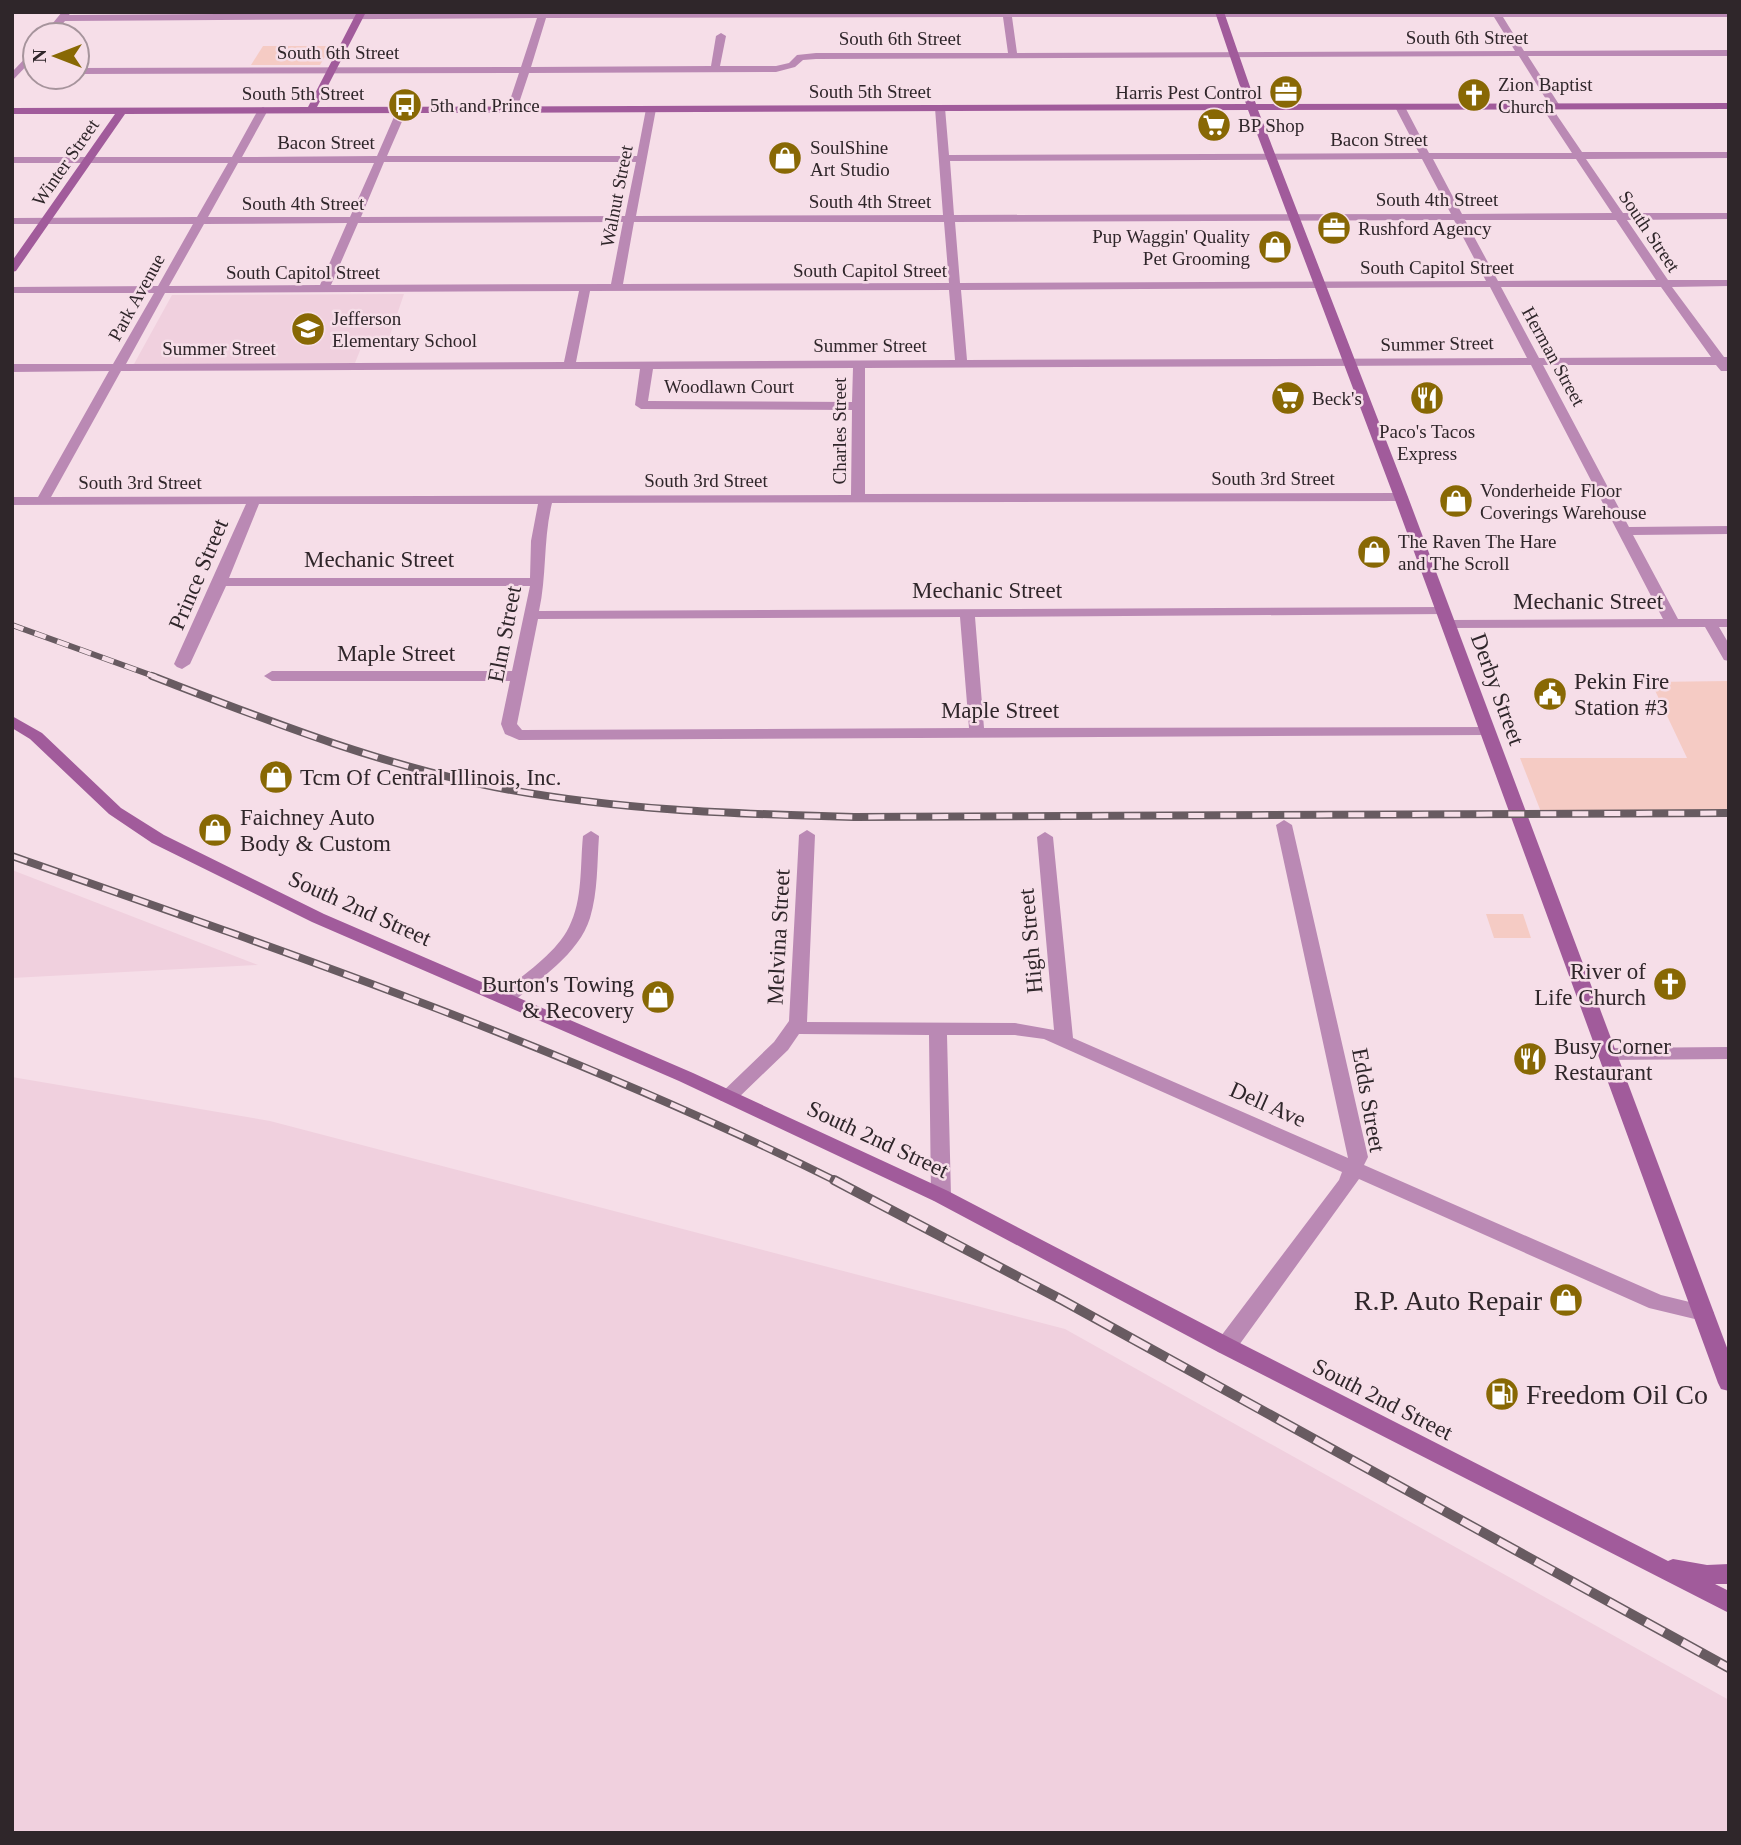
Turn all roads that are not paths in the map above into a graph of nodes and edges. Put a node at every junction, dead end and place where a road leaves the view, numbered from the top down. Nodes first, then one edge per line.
1 (718, 13) edge
2 (1496, 13) edge
3 (254, 14) edge
4 (361, 14) edge
5 (374, 14) edge
6 (544, 14) edge
7 (1007, 14) edge
8 (1220, 14) edge
9 (1729, 14) edge
10 (65, 15) edge
11 (367, 28) dead end
12 (721, 36) dead end
13 (1729, 53) edge
14 (1234, 54) junction
15 (1522, 54) junction
16 (1013, 55) junction
17 (352, 57) dead end
18 (526, 69) junction
19 (715, 69) junction
20 (332, 70) junction
21 (345, 70) junction
22 (91, 71) edge
23 (338, 85) dead end
24 (332, 95) dead end
25 (1550, 106) junction
26 (1729, 106) edge
27 (1400, 107) junction
28 (940, 108) junction
29 (1252, 108) junction
30 (512, 109) junction
31 (651, 109) junction
32 (123, 110) junction
33 (262, 110) junction
34 (311, 110) junction
35 (324, 110) junction
36 (402, 110) junction
37 (12, 111) edge
38 (1578, 155) junction
39 (1729, 155) edge
40 (1426, 156) junction
41 (1271, 157) junction
42 (945, 158) junction
43 (380, 159) junction
44 (640, 159) junction
45 (12, 160) edge
46 (89, 160) junction
47 (234, 160) junction
48 (1457, 216) junction
49 (1619, 216) junction
50 (1729, 216) edge
51 (1294, 218) junction
52 (629, 219) junction
53 (949, 219) junction
54 (353, 220) junction
55 (12, 221) edge
56 (46, 221) junction
57 (200, 221) junction
58 (12, 269) edge
59 (1664, 283) junction
60 (1729, 283) edge
61 (1493, 284) junction
62 (1319, 285) junction
63 (955, 287) junction
64 (324, 289) junction
65 (585, 289) junction
66 (616, 289) junction
67 (12, 290) edge
68 (162, 290) junction
69 (1536, 361) junction
70 (1725, 362) edge
71 (1350, 363) junction
72 (859, 364) junction
73 (961, 364) junction
74 (569, 366) junction
75 (647, 366) junction
76 (119, 367) junction
77 (12, 368) edge
78 (1729, 374) edge
79 (858, 406) junction
80 (1401, 497) junction
81 (858, 499) junction
82 (546, 500) junction
83 (12, 501) edge
84 (42, 501) junction
85 (254, 501) junction
86 (1729, 530) edge
87 (1626, 531) junction
88 (220, 582) junction
89 (538, 582) junction
90 (967, 612) junction
91 (532, 615) junction
92 (1445, 618) junction
93 (1673, 623) junction
94 (1729, 623) edge
95 (1710, 624) junction
96 (1729, 657) edge
97 (182, 664) dead end
98 (272, 676) dead end
99 (519, 676) junction
100 (12, 721) edge
101 (1487, 730) junction
102 (514, 733) joint
103 (977, 733) junction
104 (1284, 825) dead end
105 (807, 835) dead end
106 (591, 836) dead end
107 (1045, 837) dead end
108 (506, 999) junction
109 (794, 1028) junction
110 (938, 1028) junction
111 (1063, 1041) junction
112 (1729, 1053) edge
113 (1607, 1054) junction
114 (728, 1096) junction
115 (1356, 1169) junction
116 (941, 1196) junction
117 (1703, 1313) junction
118 (1226, 1346) junction
119 (1724, 1358) edge
120 (1729, 1383) edge
121 (1658, 1567) junction
122 (1729, 1574) edge
123 (1729, 1603) edge

1 - 6 street
1 - 7 street
2 - 8 street
2 - 9 street
2 - 15 street, South Street
3 - 4 street
3 - 10 street
4 - 5 street
4 - 20 main road
5 - 6 street
5 - 11 main road
6 - 18 street
7 - 8 street
7 - 16 street
8 - 14 main road, Derby Street
12 - 19 street
13 - 15 street, South 6th Street
14 - 15 street, South 6th Street
14 - 16 street, South 6th Street
14 - 29 main road, Derby Street
15 - 25 street, South Street
16 - 19 street, South 6th Street
17 - 21 main road
18 - 19 street, South 6th Street
18 - 21 street, South 6th Street
18 - 30 street
20 - 21 street, South 6th Street
20 - 22 street, South 6th Street
20 - 34 main road
21 - 23 main road
24 - 35 main road
25 - 26 main road, South 5th Street
25 - 27 main road, South 5th Street
25 - 38 street, South Street
27 - 29 main road, South 5th Street
27 - 40 street, Herman Street
28 - 29 main road, South 5th Street
28 - 31 main road, South 5th Street
28 - 42 street
29 - 41 main road, Derby Street
30 - 31 main road, South 5th Street
30 - 36 main road, South 5th Street
31 - 44 street, Walnut Street
32 - 33 main road, South 5th Street
32 - 37 main road, South 5th Street
32 - 46 main road, Winter Street
33 - 34 main road, South 5th Street
33 - 47 street, Park Avenue
34 - 35 main road, South 5th Street
35 - 36 main road, South 5th Street
36 - 43 street
38 - 39 street, Bacon Street
38 - 40 street, Bacon Street
38 - 49 street, South Street
40 - 41 street, Bacon Street
40 - 48 street, Herman Street
41 - 42 street, Bacon Street
41 - 51 main road, Derby Street
42 - 53 street
43 - 44 street, Bacon Street
43 - 47 street, Bacon Street
43 - 54 street
44 - 52 street, Walnut Street
45 - 46 street, Bacon Street
46 - 47 street, Bacon Street
46 - 56 main road, Winter Street
47 - 57 street, Park Avenue
48 - 49 street, South 4th Street
48 - 51 street, South 4th Street
48 - 61 street, Herman Street
49 - 50 street, South 4th Street
49 - 59 street, South Street
51 - 53 street, South 4th Street
51 - 62 main road, Derby Street
52 - 53 street, South 4th Street
52 - 54 street, South 4th Street
52 - 66 street, Walnut Street
53 - 63 street
54 - 57 street, South 4th Street
54 - 64 street
55 - 56 street, South 4th Street
56 - 57 street, South 4th Street
56 - 58 main road, Winter Street
57 - 68 street, Park Avenue
59 - 60 street, South Capitol Street
59 - 61 street, South Capitol Street
59 - 70 street, South Street
61 - 62 street, South Capitol Street
61 - 69 street, Herman Street
62 - 63 street, South Capitol Street
62 - 71 main road, Derby Street
63 - 66 street, South Capitol Street
63 - 73 street
64 - 65 street, South Capitol Street
64 - 68 street, South Capitol Street
65 - 66 street, South Capitol Street
65 - 74 street
67 - 68 street, South Capitol Street
68 - 76 street, Park Avenue
69 - 70 street, Summer Street
69 - 71 street, Summer Street
69 - 87 street, Herman Street
70 - 78 street, South Street
71 - 73 street, Summer Street
71 - 80 main road, Derby Street
72 - 73 street, Summer Street
72 - 75 street, Summer Street
72 - 79 street, Charles Street
74 - 75 street, Summer Street
74 - 76 street, Summer Street
75 - 79 street, Woodlawn Court
76 - 77 street, Summer Street
76 - 84 street, Park Avenue
79 - 81 street, Charles Street
80 - 81 street, South 3rd Street
80 - 92 main road, Derby Street
81 - 82 street, South 3rd Street
82 - 85 street, South 3rd Street
82 - 89 street, Elm Street
83 - 84 street, South 3rd Street
84 - 85 street, South 3rd Street
85 - 88 street, Prince Street
86 - 87 street
87 - 93 street, Herman Street
88 - 89 street, Mechanic Street
88 - 97 street, Prince Street
89 - 91 street, Elm Street
90 - 91 street, Mechanic Street
90 - 92 street, Mechanic Street
90 - 103 street
91 - 99 street, Elm Street
92 - 93 street, Mechanic Street
92 - 101 main road, Derby Street
93 - 95 street, Mechanic Street
94 - 95 street, Mechanic Street
95 - 96 street
98 - 99 street, Maple Street
99 - 102 street, Elm Street
100 - 108 main road, South 2nd Street
101 - 103 street, Maple Street
101 - 113 main road, Derby Street
102 - 103 street, Maple Street
104 - 115 street, Edds Street
105 - 109 street, Melvina Street
106 - 108 street
107 - 111 street, High Street
108 - 114 main road, South 2nd Street
109 - 110 street, Dell Ave
109 - 114 street, Melvina Street
110 - 111 street, Dell Ave
110 - 116 street
111 - 115 street, Dell Ave
112 - 113 street
113 - 117 main road, Derby Street
114 - 116 main road, South 2nd Street
115 - 117 street, Dell Ave
115 - 118 street, Edds Street
116 - 118 main road, South 2nd Street
117 - 119 main road, Derby Street
118 - 121 main road, South 2nd Street
119 - 120 main road, Derby Street
121 - 122 main road
121 - 123 main road, South 2nd Street

